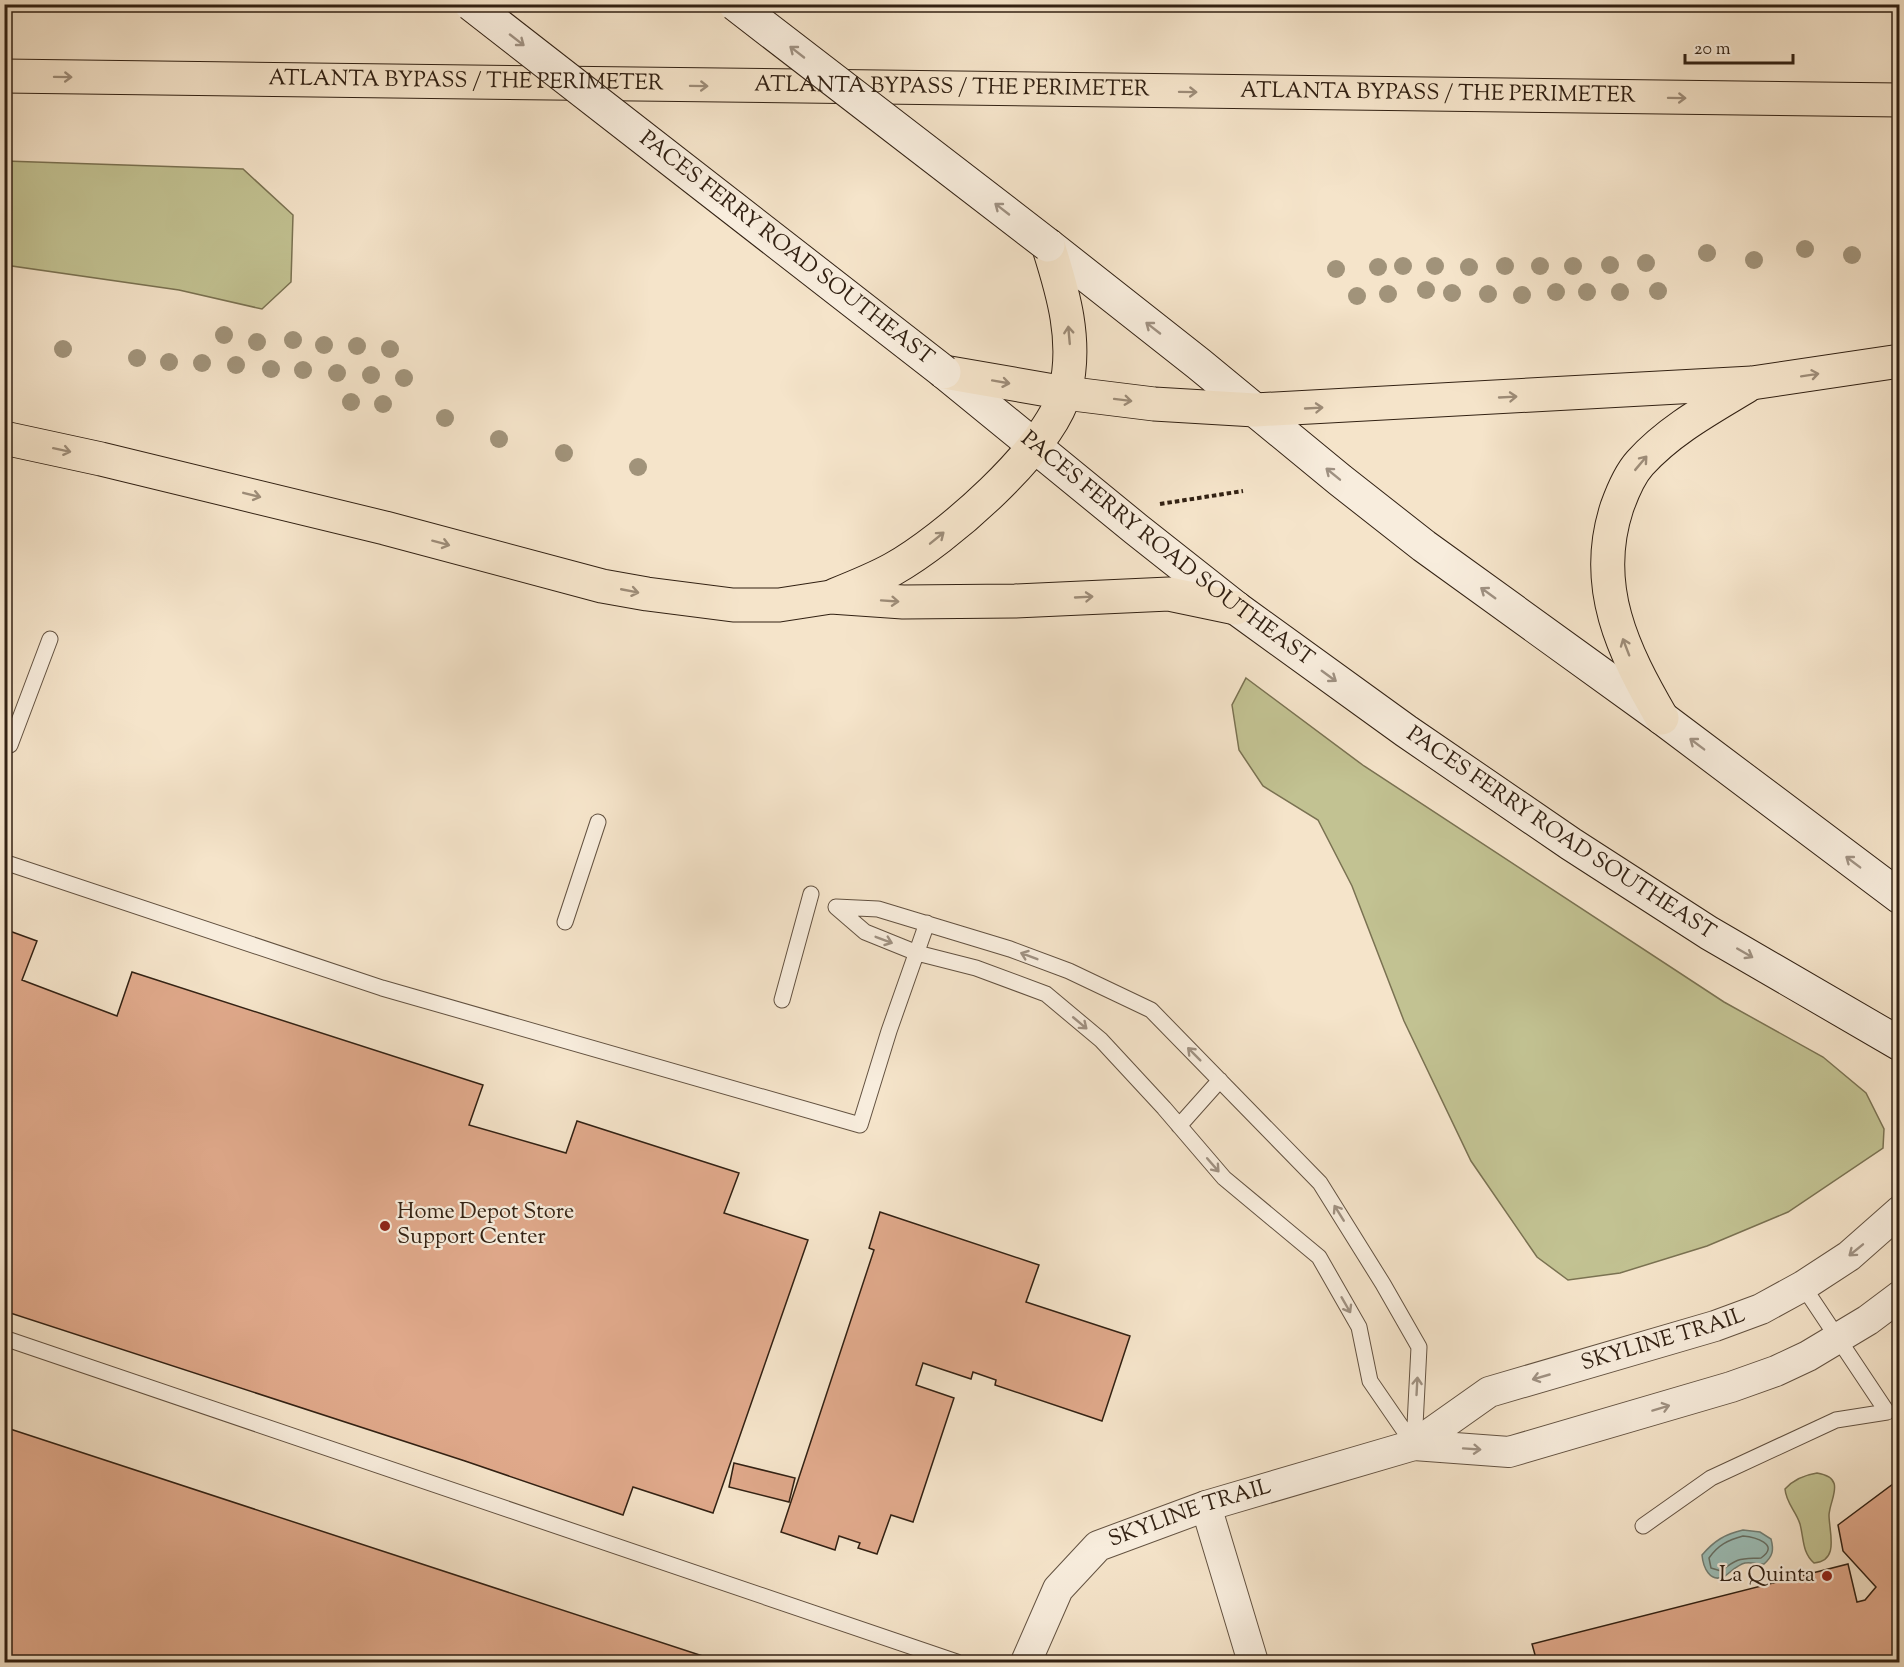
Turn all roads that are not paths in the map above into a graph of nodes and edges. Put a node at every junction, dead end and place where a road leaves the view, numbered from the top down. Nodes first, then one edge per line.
1 (471, 4) edge
2 (735, 4) edge
3 (4, 76) edge
4 (1899, 100) edge
5 (1048, 245) junction
6 (1899, 361) edge
7 (944, 372) junction
8 (1752, 383) junction
9 (1065, 393) junction
10 (1255, 410) junction
11 (4, 438) edge
12 (1035, 445) junction
13 (831, 597) junction
14 (1236, 608) junction
15 (50, 639) dead end
16 (1662, 718) junction
17 (10, 745) dead end
18 (598, 822) dead end
19 (4, 862) edge
20 (811, 894) dead end
21 (1899, 897) edge
22 (565, 922) dead end
23 (927, 923) junction
24 (917, 953) junction
25 (782, 1000) dead end
26 (1899, 1044) edge
27 (1220, 1080) junction
28 (1179, 1126) junction
29 (1899, 1211) edge
30 (1803, 1286) junction
31 (1899, 1296) edge
32 (4, 1338) edge
33 (1839, 1339) junction
34 (1414, 1445) junction
35 (1206, 1506) junction
36 (1643, 1526) dead end
37 (957, 1662) edge
38 (1026, 1662) edge
39 (1252, 1662) edge

1 -> 7 main road, PACES FERRY ROAD SOUTHEAST, bridge
5 -> 2 main road, bridge
3 -> 4 highway, ATLANTA BYPASS / THE PERIMETER
9 -> 5 highway
10 -> 5 main road
8 -> 6 highway
7 -> 9 highway
7 - 12 main road, PACES FERRY ROAD SOUTHEAST
10 -> 8 highway
16 -> 8 highway
9 -> 10 highway
9 - 12 highway
16 -> 10 main road
11 -> 13 highway
13 -> 12 highway
12 - 14 main road, PACES FERRY ROAD SOUTHEAST
13 -> 14 highway
14 -> 26 main road, PACES FERRY ROAD SOUTHEAST
15 - 17 lane
21 -> 16 main road
18 - 22 lane
19 - 24 lane
20 - 25 lane
23 - 24 lane
23 -> 24 lane
27 -> 23 lane
24 -> 28 lane
27 - 28 lane
34 -> 27 lane
28 -> 34 lane
29 -> 30 street, SKYLINE TRAIL
30 - 33 lane
30 -> 34 street, SKYLINE TRAIL
31 - 33 street, SKYLINE TRAIL
32 - 37 lane
34 -> 33 street, SKYLINE TRAIL
33 - 36 lane
34 - 35 street, SKYLINE TRAIL
35 - 38 street, SKYLINE TRAIL
35 - 39 street

